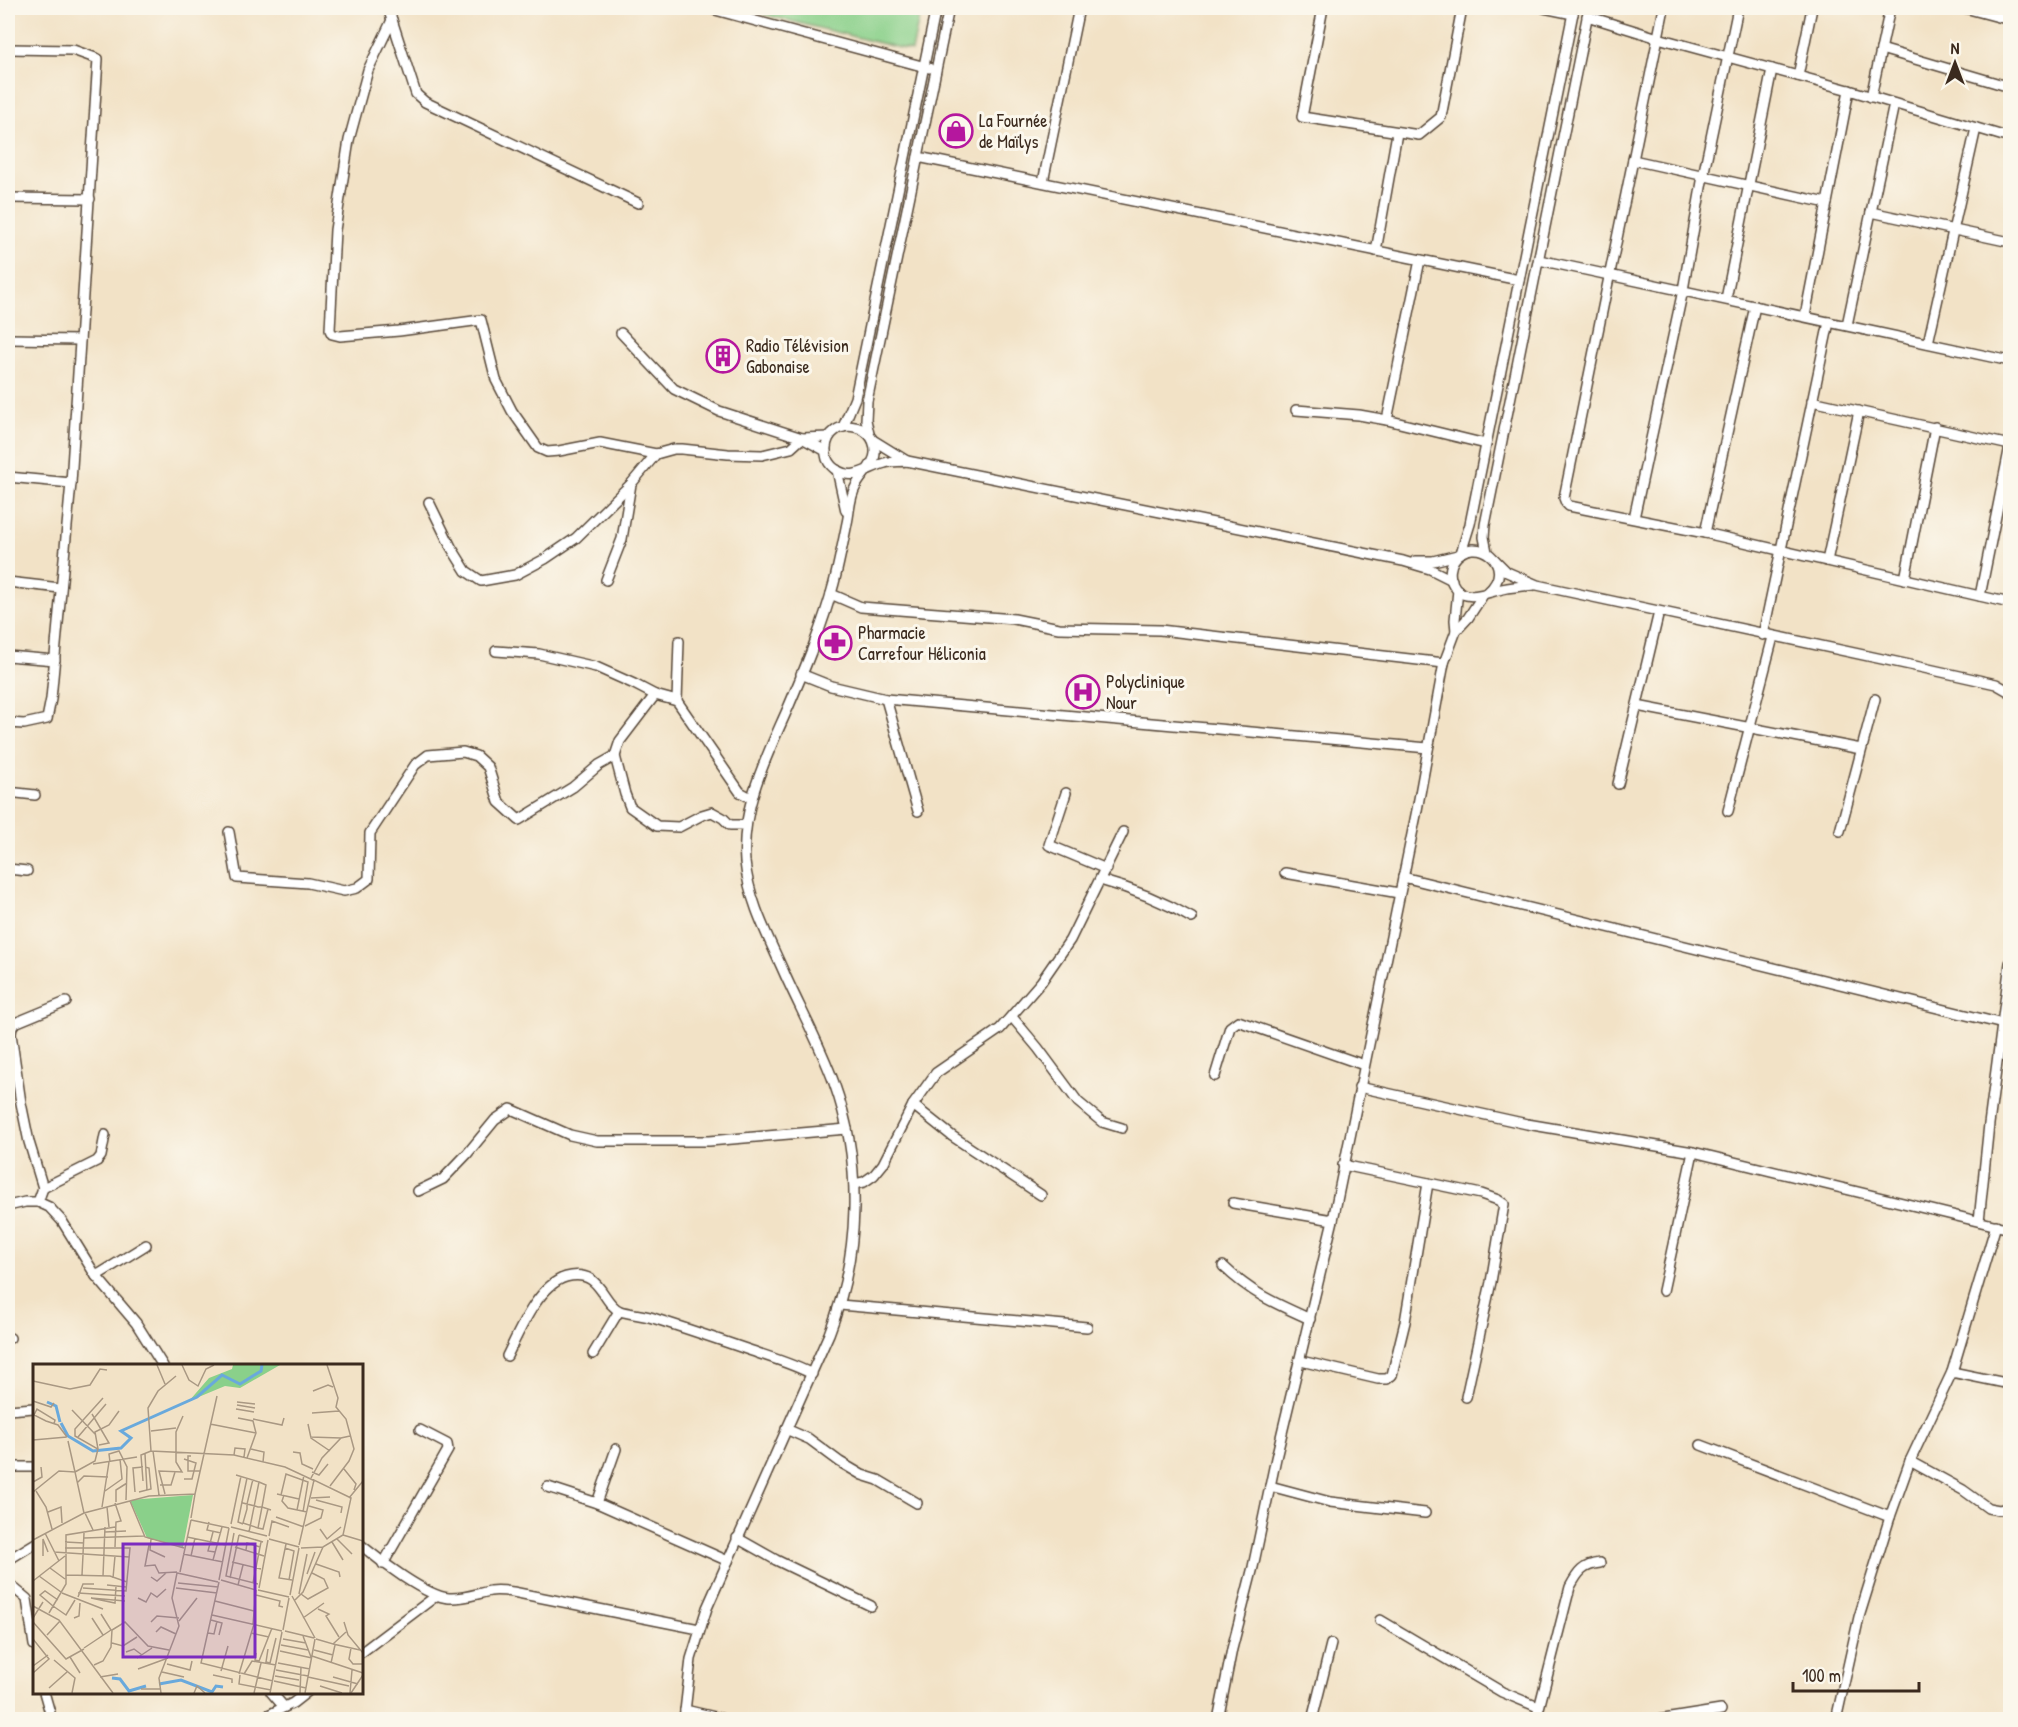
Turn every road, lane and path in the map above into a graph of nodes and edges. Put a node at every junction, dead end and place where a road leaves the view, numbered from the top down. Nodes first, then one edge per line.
1 (393, 8) edge
2 (708, 8) edge
3 (936, 8) edge
4 (949, 8) edge
5 (1079, 8) edge
6 (1323, 8) edge
7 (1462, 8) edge
8 (1544, 8) edge
9 (1664, 8) edge
10 (1738, 8) edge
11 (1812, 8) edge
12 (1890, 8) edge
13 (1965, 8) edge
14 (1573, 11) edge
15 (1588, 12) edge
16 (2010, 20) edge
17 (392, 21) junction
18 (1658, 38) junction
19 (8, 49) edge
20 (1881, 49) junction
21 (1728, 56) junction
22 (924, 66) junction
23 (1772, 69) junction
24 (936, 70) junction
25 (1798, 76) junction
26 (2010, 87) edge
27 (1849, 90) junction
28 (1871, 97) junction
29 (1894, 104) junction
30 (1976, 128) junction
31 (1397, 133) junction
32 (2010, 138) edge
33 (918, 157) junction
34 (1633, 160) junction
35 (1703, 176) junction
36 (1043, 182) junction
37 (1749, 185) junction
38 (8, 198) edge
39 (90, 199) junction
40 (638, 203) dead end
41 (1827, 203) junction
42 (1871, 212) junction
43 (1953, 230) junction
44 (2010, 242) edge
45 (1376, 251) junction
46 (1420, 260) junction
47 (1539, 260) junction
48 (1610, 274) junction
49 (1519, 280) junction
50 (1683, 290) junction
51 (1726, 299) junction
52 (1755, 306) junction
53 (1805, 316) junction
54 (1829, 322) junction
55 (1847, 325) junction
56 (621, 333) dead end
57 (8, 339) edge
58 (80, 340) junction
59 (1928, 343) junction
60 (2010, 361) edge
61 (1812, 400) junction
62 (1296, 410) dead end
63 (1859, 411) junction
64 (1387, 420) junction
65 (843, 427) junction
66 (1935, 428) junction
67 (829, 436) junction
68 (871, 437) junction
69 (802, 438) junction
70 (1486, 444) junction
71 (2010, 446) edge
72 (826, 452) junction
73 (656, 454) junction
74 (907, 461) junction
75 (837, 470) junction
76 (866, 471) junction
77 (8, 477) edge
78 (71, 483) junction
79 (631, 484) junction
80 (429, 502) dead end
81 (1634, 518) junction
82 (847, 522) junction
83 (1706, 533) junction
84 (1780, 550) junction
85 (1486, 552) junction
86 (1460, 554) junction
87 (1495, 560) junction
88 (1403, 561) junction
89 (1827, 561) junction
90 (1905, 579) junction
91 (606, 580) dead end
92 (1452, 580) junction
93 (8, 582) edge
94 (1537, 585) junction
95 (60, 588) junction
96 (1458, 590) junction
97 (831, 594) junction
98 (1486, 594) junction
99 (1980, 596) junction
100 (2010, 603) edge
101 (1659, 612) junction
102 (1456, 631) junction
103 (1763, 635) junction
104 (1773, 637) junction
105 (679, 641) dead end
106 (496, 651) dead end
107 (8, 656) edge
108 (55, 660) junction
109 (1444, 663) junction
110 (801, 674) junction
111 (2010, 682) edge
112 (1996, 684) junction
113 (2010, 692) edge
114 (655, 695) junction
115 (886, 699) junction
116 (1875, 699) dead end
117 (677, 700) junction
118 (1637, 706) junction
119 (8, 723) edge
120 (1750, 728) junction
121 (1428, 748) junction
122 (1861, 749) junction
123 (615, 756) junction
124 (1618, 784) dead end
125 (8, 792) edge
126 (1066, 793) dead end
127 (35, 795) dead end
128 (751, 798) junction
129 (918, 811) dead end
130 (1728, 811) dead end
131 (746, 825) junction
132 (1840, 831) dead end
133 (229, 832) dead end
134 (1123, 832) dead end
135 (8, 869) edge
136 (1106, 869) junction
137 (27, 871) dead end
138 (1285, 873) dead end
139 (1403, 877) junction
140 (1100, 880) junction
141 (1399, 893) junction
142 (1192, 918) dead end
143 (2010, 963) edge
144 (66, 1002) dead end
145 (1012, 1017) junction
146 (2005, 1029) edge
147 (1364, 1065) junction
148 (1215, 1076) dead end
149 (1359, 1087) junction
150 (913, 1106) junction
151 (1122, 1128) dead end
152 (847, 1129) junction
153 (105, 1135) dead end
154 (1693, 1152) junction
155 (1343, 1165) junction
156 (1428, 1183) junction
157 (854, 1184) junction
158 (43, 1188) junction
159 (418, 1191) dead end
160 (1041, 1195) dead end
161 (38, 1202) junction
162 (1233, 1203) dead end
163 (8, 1206) edge
164 (1333, 1220) junction
165 (1979, 1221) junction
166 (1996, 1225) junction
167 (2010, 1228) edge
168 (146, 1245) dead end
169 (1223, 1266) dead end
170 (96, 1276) junction
171 (1663, 1291) dead end
172 (840, 1305) junction
173 (619, 1311) junction
174 (1310, 1319) junction
175 (1087, 1327) dead end
176 (593, 1354) dead end
177 (507, 1356) dead end
178 (1301, 1360) junction
179 (162, 1364) edge
180 (1952, 1372) junction
181 (812, 1374) junction
182 (2010, 1384) edge
183 (1466, 1397) dead end
184 (33, 1408) edge
185 (8, 1410) edge
186 (786, 1429) junction
187 (420, 1430) dead end
188 (1701, 1445) dead end
189 (616, 1449) dead end
190 (1910, 1461) junction
191 (8, 1467) edge
192 (33, 1467) edge
193 (1270, 1486) junction
194 (548, 1487) dead end
195 (597, 1503) junction
196 (917, 1503) dead end
197 (2010, 1507) edge
198 (1425, 1513) dead end
199 (1890, 1517) junction
200 (737, 1538) junction
201 (33, 1545) edge
202 (363, 1547) edge
203 (8, 1560) edge
204 (728, 1561) junction
205 (1600, 1563) dead end
206 (383, 1564) junction
207 (8, 1583) edge
208 (436, 1596) junction
209 (871, 1606) dead end
210 (1380, 1620) dead end
211 (699, 1629) junction
212 (33, 1638) edge
213 (1331, 1644) dead end
214 (363, 1651) edge
215 (45, 1694) edge
216 (273, 1694) edge
217 (304, 1694) edge
218 (284, 1707) junction
219 (1538, 1707) junction
220 (1722, 1710) dead end
221 (684, 1715) edge
222 (52, 1719) edge
223 (258, 1719) edge
224 (728, 1719) edge
225 (1218, 1719) edge
226 (1312, 1719) edge
227 (1536, 1719) edge
228 (1658, 1719) edge
229 (1836, 1719) edge

1 - 17 street
2 - 22 street
3 - 22 street
4 - 24 street
5 - 36 street
6 - 31 street
7 - 31 street
8 - 14 street
9 - 18 street
10 - 21 street
11 - 25 street
12 - 20 street
13 - 16 street
14 - 49 street
15 - 18 street
15 - 47 street
17 - 40 street
17 - 73 street
18 - 21 street
18 - 34 street
19 - 39 street
20 - 26 street
20 - 28 street
21 - 23 street
21 - 35 street
22 - 24 street
22 - 65 street
23 - 25 street
23 - 37 street
24 - 33 street
25 - 27 street
27 - 28 street
27 - 41 street
28 - 29 street
29 - 30 street
29 - 42 street
30 - 32 street
30 - 43 street
31 - 45 street
33 - 36 street
33 - 68 street
34 - 35 street
34 - 48 street
35 - 37 street
35 - 50 street
36 - 45 street
37 - 41 street
37 - 51 street
38 - 39 street
39 - 58 street
41 - 53 street
42 - 43 street
42 - 55 street
43 - 44 street
43 - 59 street
45 - 46 street
46 - 49 street
46 - 64 street
47 - 48 street
47 - 85 street
48 - 50 street
48 - 81 street
49 - 70 street
50 - 51 street
50 - 81 street
51 - 52 street
52 - 53 street
52 - 83 street
53 - 54 street
54 - 55 street
54 - 61 street
55 - 59 street
56 - 69 street
57 - 58 street
58 - 78 street
59 - 60 street
61 - 63 street
61 - 84 street
62 - 64 street
63 - 66 street
63 - 89 street
64 - 70 street
65 - 67 street
65 - 68 street
66 - 71 street
66 - 90 street
67 - 69 street
67 - 72 street
68 - 74 street
68 - 76 street
69 - 72 street
69 - 73 street
70 - 86 street
71 - 99 street
72 - 75 street
73 - 79 street
74 - 76 street
74 - 88 street
75 - 76 street
75 - 82 street
76 - 82 street
77 - 78 street
78 - 95 street
79 - 80 street
79 - 91 street
81 - 83 street
82 - 97 street
83 - 84 street
84 - 89 street
84 - 103 street
85 - 86 street
85 - 87 street
86 - 88 street
86 - 92 street
87 - 94 street
87 - 98 street
88 - 92 street
89 - 90 street
90 - 99 street
92 - 96 street
93 - 95 street
94 - 98 street
94 - 101 street
95 - 108 street
96 - 98 street
96 - 102 street
97 - 109 street
97 - 110 street
98 - 102 street
99 - 100 street
101 - 103 street
101 - 118 street
102 - 109 street
103 - 104 street
104 - 112 street
104 - 120 street
105 - 117 street
106 - 114 street
107 - 108 street
108 - 119 street
109 - 121 street
110 - 115 street
110 - 128 street
111 - 112 street
112 - 113 street
114 - 117 street
114 - 123 street
115 - 121 street
115 - 129 street
116 - 122 street
117 - 128 street
118 - 120 street
118 - 124 street
120 - 122 street
120 - 130 street
121 - 139 street
122 - 132 street
123 - 131 street
123 - 133 street
125 - 127 street
126 - 136 street
128 - 131 street
131 - 152 street
134 - 136 street
135 - 137 street
136 - 140 street
138 - 141 street
139 - 141 street
139 - 146 street
140 - 142 street
140 - 145 street
141 - 147 street
143 - 146 street
144 - 158 street
145 - 150 street
145 - 151 street
146 - 165 street
147 - 148 street
147 - 149 street
149 - 154 street
149 - 155 street
150 - 157 street
150 - 160 street
152 - 157 street
152 - 159 street
153 - 158 street
154 - 165 street
154 - 171 street
155 - 156 street
155 - 164 street
156 - 178 street
156 - 183 street
157 - 172 street
158 - 161 street
161 - 163 street
161 - 170 street
162 - 164 street
164 - 174 street
165 - 166 street
166 - 167 street
166 - 180 street
168 - 170 street
169 - 174 street
170 - 179 street
172 - 175 street
172 - 181 street
173 - 176 street
173 - 177 street
173 - 181 street
174 - 178 street
178 - 193 street
180 - 182 street
180 - 190 street
181 - 186 street
184 - 185 street
186 - 196 street
186 - 200 street
187 - 206 street
188 - 199 street
189 - 195 street
190 - 197 street
190 - 199 street
191 - 192 street
193 - 198 street
193 - 225 street
194 - 195 street
195 - 204 street
199 - 229 street
200 - 204 street
200 - 209 street
201 - 203 street
202 - 206 street
204 - 211 street
205 - 219 street
206 - 208 street
207 - 212 street
208 - 211 street
208 - 214 street
210 - 219 street
211 - 221 street
213 - 226 street
215 - 222 street
216 - 218 street
217 - 218 street
218 - 223 street
219 - 227 street
220 - 228 street
221 - 224 street

